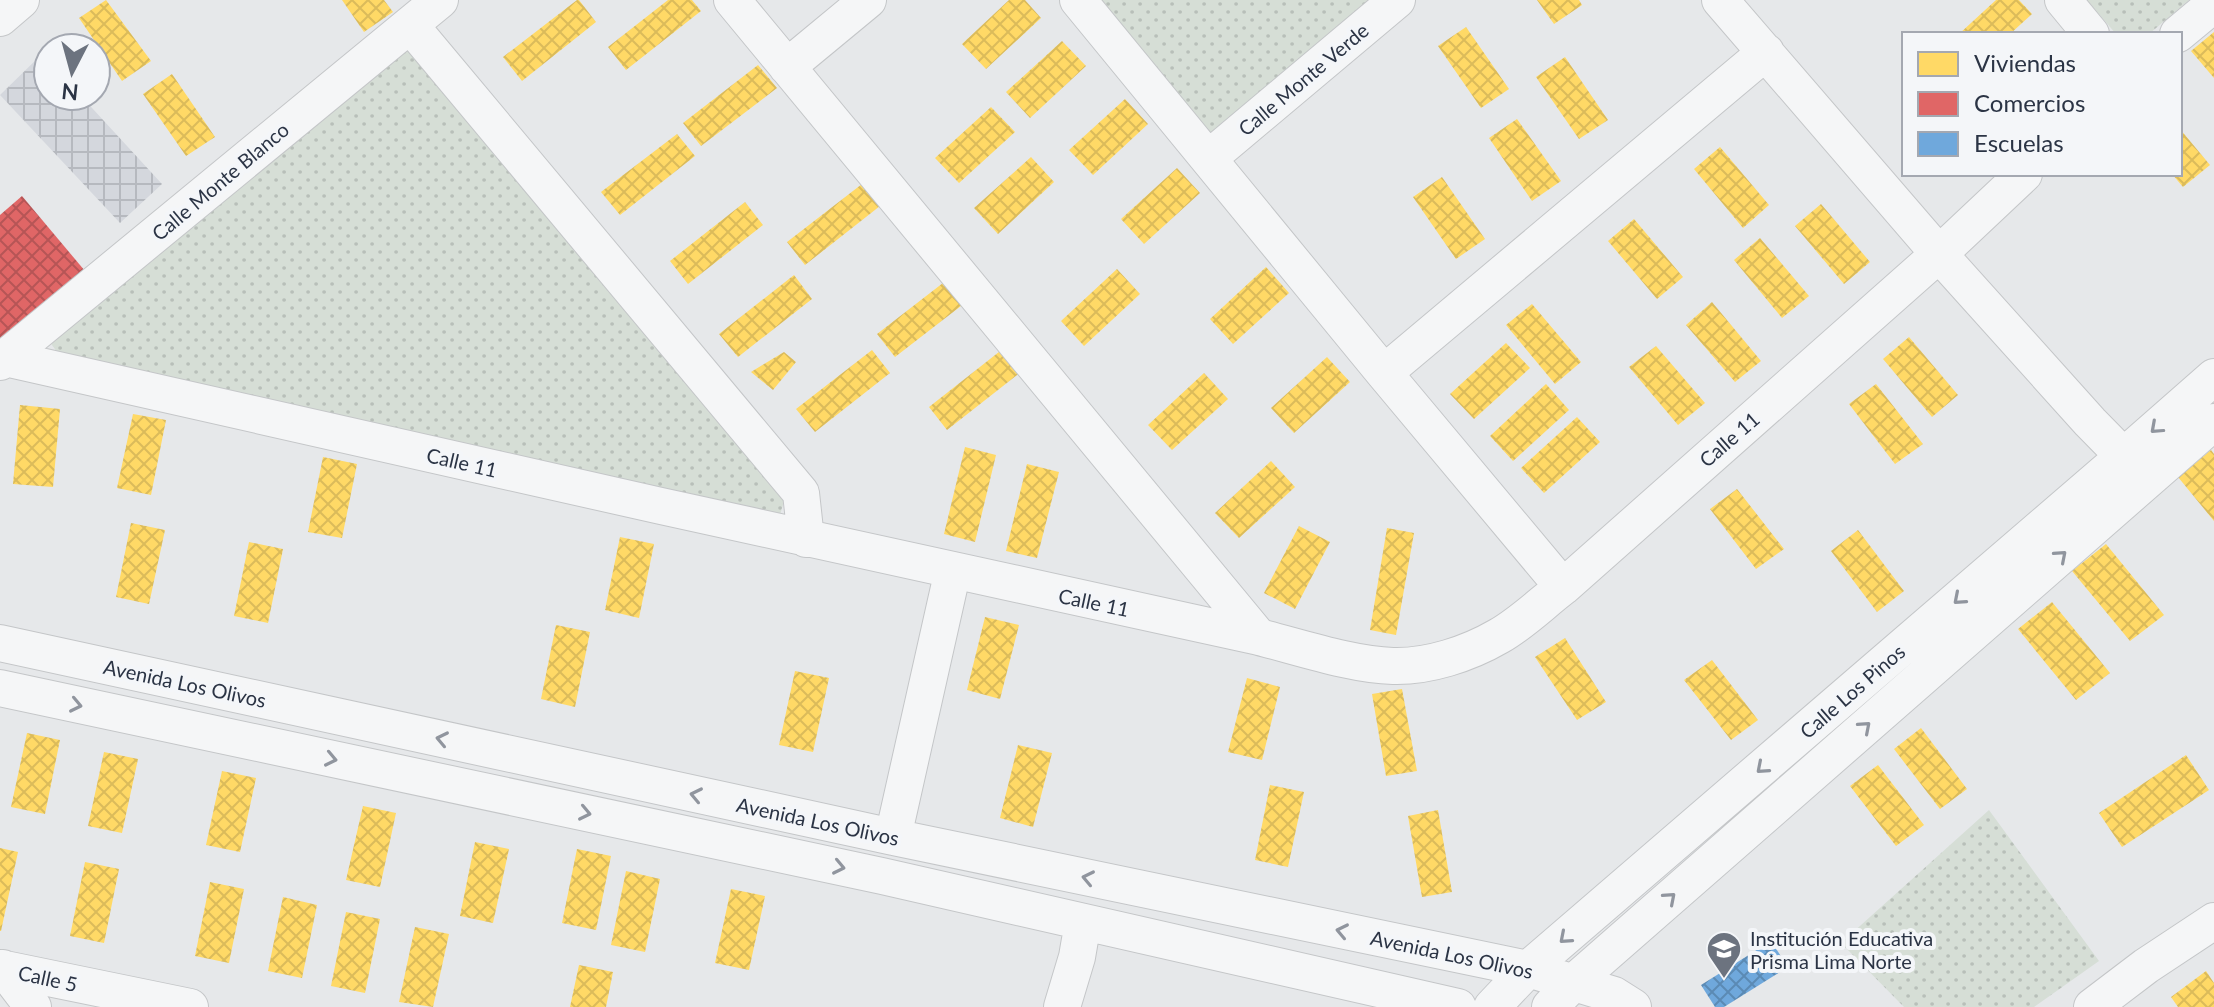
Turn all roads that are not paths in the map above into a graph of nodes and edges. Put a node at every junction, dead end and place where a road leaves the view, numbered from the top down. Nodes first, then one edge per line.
1 (21, 0) edge
2 (440, 0) edge
3 (732, 0) edge
4 (868, 0) edge
5 (1078, 0) edge
6 (1397, 0) edge
7 (1720, 0) edge
8 (2063, 0) edge
9 (2214, 4) edge
10 (0, 18) edge
11 (410, 25) junction
12 (2089, 32) edge
13 (2180, 32) edge
14 (1766, 52) junction
15 (787, 67) junction
16 (1209, 158) junction
17 (2022, 176) edge
18 (1939, 254) junction
19 (2, 360) edge
20 (1384, 373) junction
21 (2214, 377) edge
22 (2214, 422) edge
23 (2136, 469) junction
24 (806, 539) junction
25 (953, 570) junction
26 (1563, 587) junction
27 (1259, 637) junction
28 (0, 643) edge
29 (0, 688) edge
30 (893, 837) junction
31 (2214, 921) edge
32 (1083, 922) junction
33 (2, 968) edge
34 (1528, 969) junction
35 (1562, 995) edge
36 (33, 1007) edge
37 (190, 1007) edge
38 (1062, 1007) edge
39 (1458, 1007) edge
40 (1492, 1007) edge
41 (1633, 1007) edge
42 (2092, 1007) edge

1 - 10 street
2 - 11 street, Calle Monte Blanco
3 - 15 street
4 - 15 street
5 - 16 street
6 - 16 street, Calle Monte Verde
7 - 14 street
8 - 12 street
9 - 13 street
11 - 19 street, Calle Monte Blanco
11 - 24 street
14 - 18 street
14 - 20 street
15 - 27 street
16 - 20 street
17 - 18 street, Calle 11
18 - 23 street
18 - 26 street, Calle 11
19 - 24 street, Calle 11
20 - 26 street
21 -> 23 street, Calle Los Pinos
22 - 23 street, Calle Los Pinos
23 -> 34 street, Calle Los Pinos
35 -> 23 street, Calle Los Pinos
24 - 25 street, Calle 11
25 - 27 street, Calle 11
25 - 30 street
26 - 27 street, Calle 11
30 -> 28 street, Avenida Los Olivos
29 -> 32 street, Avenida Los Olivos
34 -> 30 street, Avenida Los Olivos
31 - 42 street
32 - 38 street
32 - 39 street, Avenida Los Olivos
33 - 36 street
33 - 37 street, Calle 5
34 - 35 street, Avenida Los Olivos
34 - 40 street, Calle Los Pinos
35 - 41 street, Avenida Los Olivos

